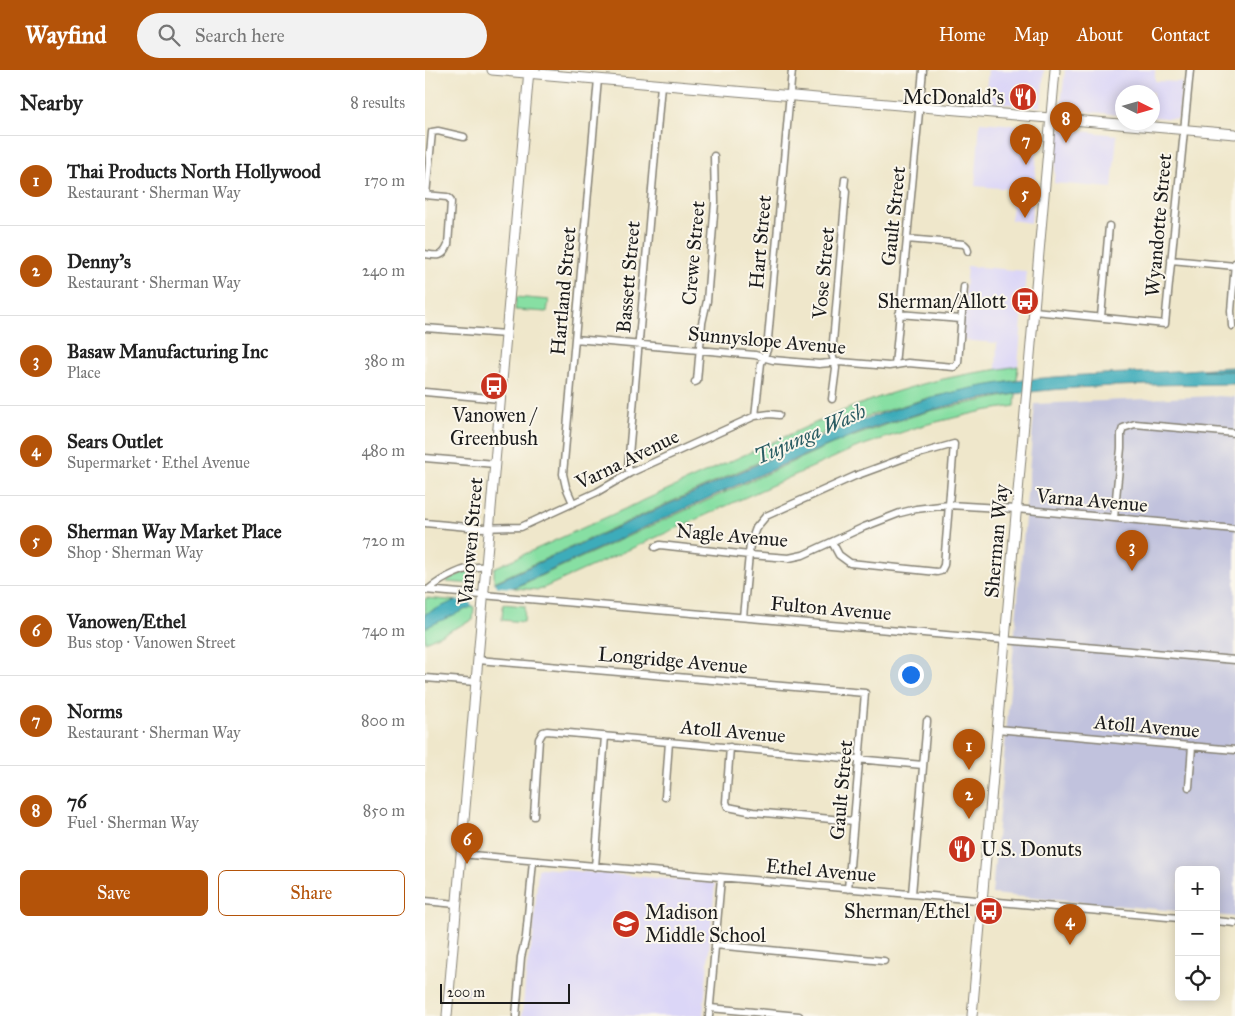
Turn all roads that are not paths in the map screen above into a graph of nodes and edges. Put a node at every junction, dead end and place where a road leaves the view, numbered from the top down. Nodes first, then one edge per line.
1 (492, 70) edge
2 (792, 70) edge
3 (923, 70) edge
4 (1055, 70) edge
5 (1190, 70) edge
6 (529, 72) edge
7 (598, 79) junction
8 (661, 85) junction
9 (790, 96) junction
10 (919, 107) junction
11 (1051, 118) junction
12 (1183, 130) junction
13 (1235, 134) edge
14 (464, 137) dead end
15 (714, 156) dead end
16 (845, 179) dead end
17 (425, 195) edge
18 (1109, 226) dead end
19 (907, 239) junction
20 (967, 248) dead end
21 (425, 254) edge
22 (1171, 260) junction
23 (1235, 265) edge
24 (964, 287) dead end
25 (1034, 311) junction
26 (899, 314) junction
27 (1101, 318) junction
28 (961, 319) junction
29 (1232, 326) dead end
30 (425, 328) edge
31 (506, 334) junction
32 (575, 339) junction
33 (639, 346) junction
34 (700, 351) junction
35 (765, 358) junction
36 (834, 362) junction
37 (895, 365) junction
38 (695, 382) dead end
39 (425, 392) edge
40 (500, 399) junction
41 (832, 399) dead end
42 (779, 415) dead end
43 (755, 416) junction
44 (1235, 433) edge
45 (425, 458) edge
46 (495, 464) junction
47 (630, 473) junction
48 (573, 503) junction
49 (949, 505) junction
50 (1016, 509) junction
51 (1114, 518) junction
52 (425, 523) edge
53 (489, 528) junction
54 (1235, 529) edge
55 (833, 542) junction
56 (655, 547) dead end
57 (749, 555) junction
58 (485, 567) junction
59 (427, 590) edge
60 (483, 595) junction
61 (743, 617) junction
62 (1005, 639) junction
63 (478, 660) junction
64 (1235, 660) edge
65 (425, 678) edge
66 (476, 682) junction
67 (865, 693) joint
68 (927, 721) dead end
69 (997, 729) junction
70 (605, 736) junction
71 (669, 742) junction
72 (1192, 746) junction
73 (730, 747) junction
74 (1235, 750) edge
75 (860, 758) junction
76 (923, 765) junction
77 (1189, 786) dead end
78 (665, 797) dead end
79 (534, 816) dead end
80 (854, 821) junction
81 (461, 854) junction
82 (533, 861) junction
83 (595, 867) junction
84 (721, 878) junction
85 (848, 889) junction
86 (912, 894) junction
87 (982, 900) junction
88 (425, 901) edge
89 (456, 904) junction
90 (1175, 918) edge
91 (1220, 921) edge
92 (1235, 923) edge
93 (715, 945) junction
94 (884, 960) dead end
95 (710, 1008) junction
96 (447, 1016) edge
97 (516, 1016) edge
98 (709, 1016) edge
99 (799, 1016) edge
100 (972, 1016) edge

1 - 6 main road
2 - 9 street, Hart Street
3 - 10 street, Gault Street
4 - 11 main road, Sherman Way
5 - 12 street, Wyandotte Street
6 - 7 main road
6 - 31 main road, Vanowen Street
7 - 8 main road
7 - 32 street, Hartland Street
8 - 9 main road
8 - 33 street, Bassett Street
9 - 10 main road
9 - 35 street, Hart Street
10 - 11 main road
10 - 19 street, Gault Street
11 - 12 main road
11 - 25 main road, Sherman Way
12 - 13 main road
12 - 22 street, Wyandotte Street
14 - 17 street
15 - 34 street, Crewe Street
16 - 36 street, Vose Street
17 - 21 street
18 - 27 street
19 - 20 street
19 - 26 street, Gault Street
22 - 23 street
22 - 27 street, Wyandotte Street
23 - 29 street
24 - 28 street
25 - 27 street
25 - 50 main road, Sherman Way
26 - 28 street
26 - 37 street, Gault Street
28 - 37 street, Sunnyslope Avenue
30 - 31 street
31 - 40 main road, Vanowen Street
32 - 33 street, Sunnyslope Avenue
32 - 48 street, Hartland Street
33 - 34 street, Sunnyslope Avenue
33 - 47 street, Bassett Street
34 - 35 street, Sunnyslope Avenue
34 - 38 street, Crewe Street
35 - 36 street, Sunnyslope Avenue
35 - 43 street, Hart Street
36 - 37 street, Sunnyslope Avenue
36 - 41 street, Vose Street
39 - 40 street
40 - 46 main road, Vanowen Street
42 - 43 street, Varna Avenue
43 - 47 street, Varna Avenue
44 - 51 street
45 - 46 street
46 - 53 main road, Vanowen Street
47 - 48 street, Varna Avenue
48 - 53 street, Varna Avenue
49 - 50 street, Varna Avenue
49 - 55 street, Varna Avenue
49 - 55 street
49 - 57 street
50 - 51 street, Varna Avenue
50 - 62 main road, Sherman Way
51 - 54 street, Varna Avenue
52 - 53 street
53 - 58 main road, Vanowen Street
55 - 57 street, Nagle Avenue
56 - 57 street, Nagle Avenue
57 - 61 street
58 - 59 street
58 - 60 main road, Vanowen Street
59 - 60 street, Fulton Avenue
60 - 61 street, Fulton Avenue
60 - 63 main road, Vanowen Street
61 - 62 street, Fulton Avenue
62 - 64 street, Fulton Avenue
62 - 69 main road, Sherman Way
63 - 66 main road, Vanowen Street
63 - 67 street, Longridge Avenue
65 - 66 street
66 - 81 main road, Vanowen Street
67 - 75 street, Gault Street
68 - 76 street
69 - 72 street, Atoll Avenue
69 - 87 main road, Sherman Way
70 - 71 street, Atoll Avenue
70 - 79 street, Atoll Avenue
70 - 83 street
71 - 73 street, Atoll Avenue
71 - 78 street
72 - 74 street, Atoll Avenue
72 - 77 street
73 - 75 street, Atoll Avenue
73 - 80 street
75 - 76 street, Atoll Avenue
75 - 80 street, Gault Street
76 - 86 street
80 - 85 street, Gault Street
81 - 82 street, Ethel Avenue
81 - 89 main road, Vanowen Street
82 - 83 street, Ethel Avenue
82 - 97 street
83 - 84 street, Ethel Avenue
84 - 85 street, Ethel Avenue
84 - 93 street
85 - 86 street, Ethel Avenue
86 - 87 street, Ethel Avenue
87 - 90 street, Ethel Avenue
87 - 100 main road, Sherman Way
88 - 89 street
89 - 96 main road, Vanowen Street
91 - 92 street
93 - 94 street
93 - 95 street
95 - 98 street
95 - 99 street

